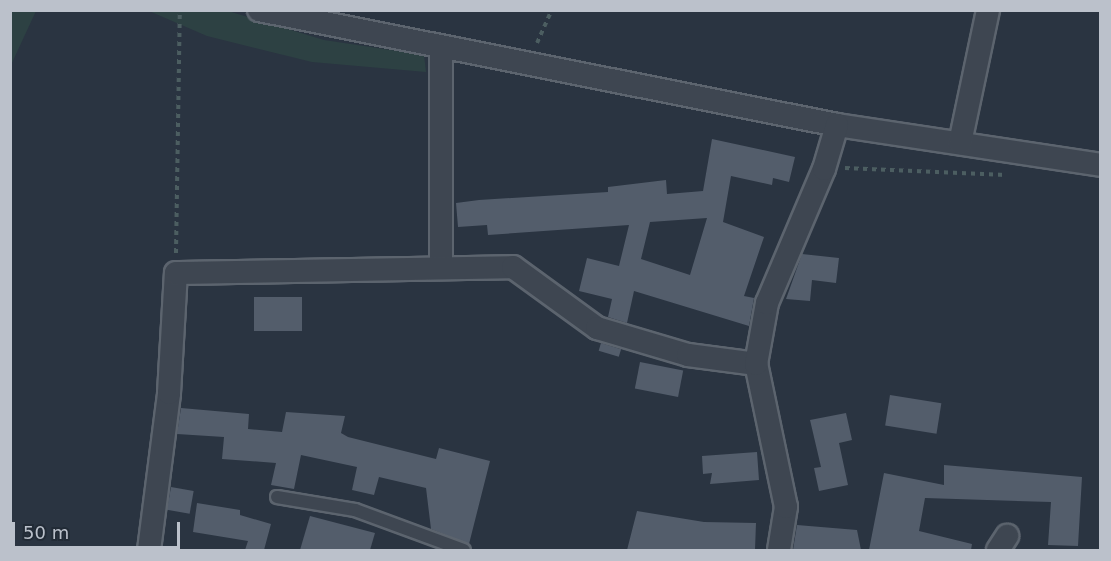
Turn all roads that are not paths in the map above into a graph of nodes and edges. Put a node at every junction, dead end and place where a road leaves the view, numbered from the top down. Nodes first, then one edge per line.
1 (259, 10) edge
2 (988, 10) edge
3 (441, 48) junction
4 (837, 124) junction
5 (960, 143) junction
6 (1101, 165) edge
7 (441, 266) junction
8 (756, 364) junction
9 (277, 497) dead end
10 (149, 550) edge
11 (464, 550) edge
12 (779, 550) edge

1 - 3 street
2 - 5 street
3 - 4 street
3 - 7 street
4 - 5 street
4 - 8 street
5 - 6 street
7 - 8 street
7 - 10 street
8 - 12 street
9 - 11 lane

